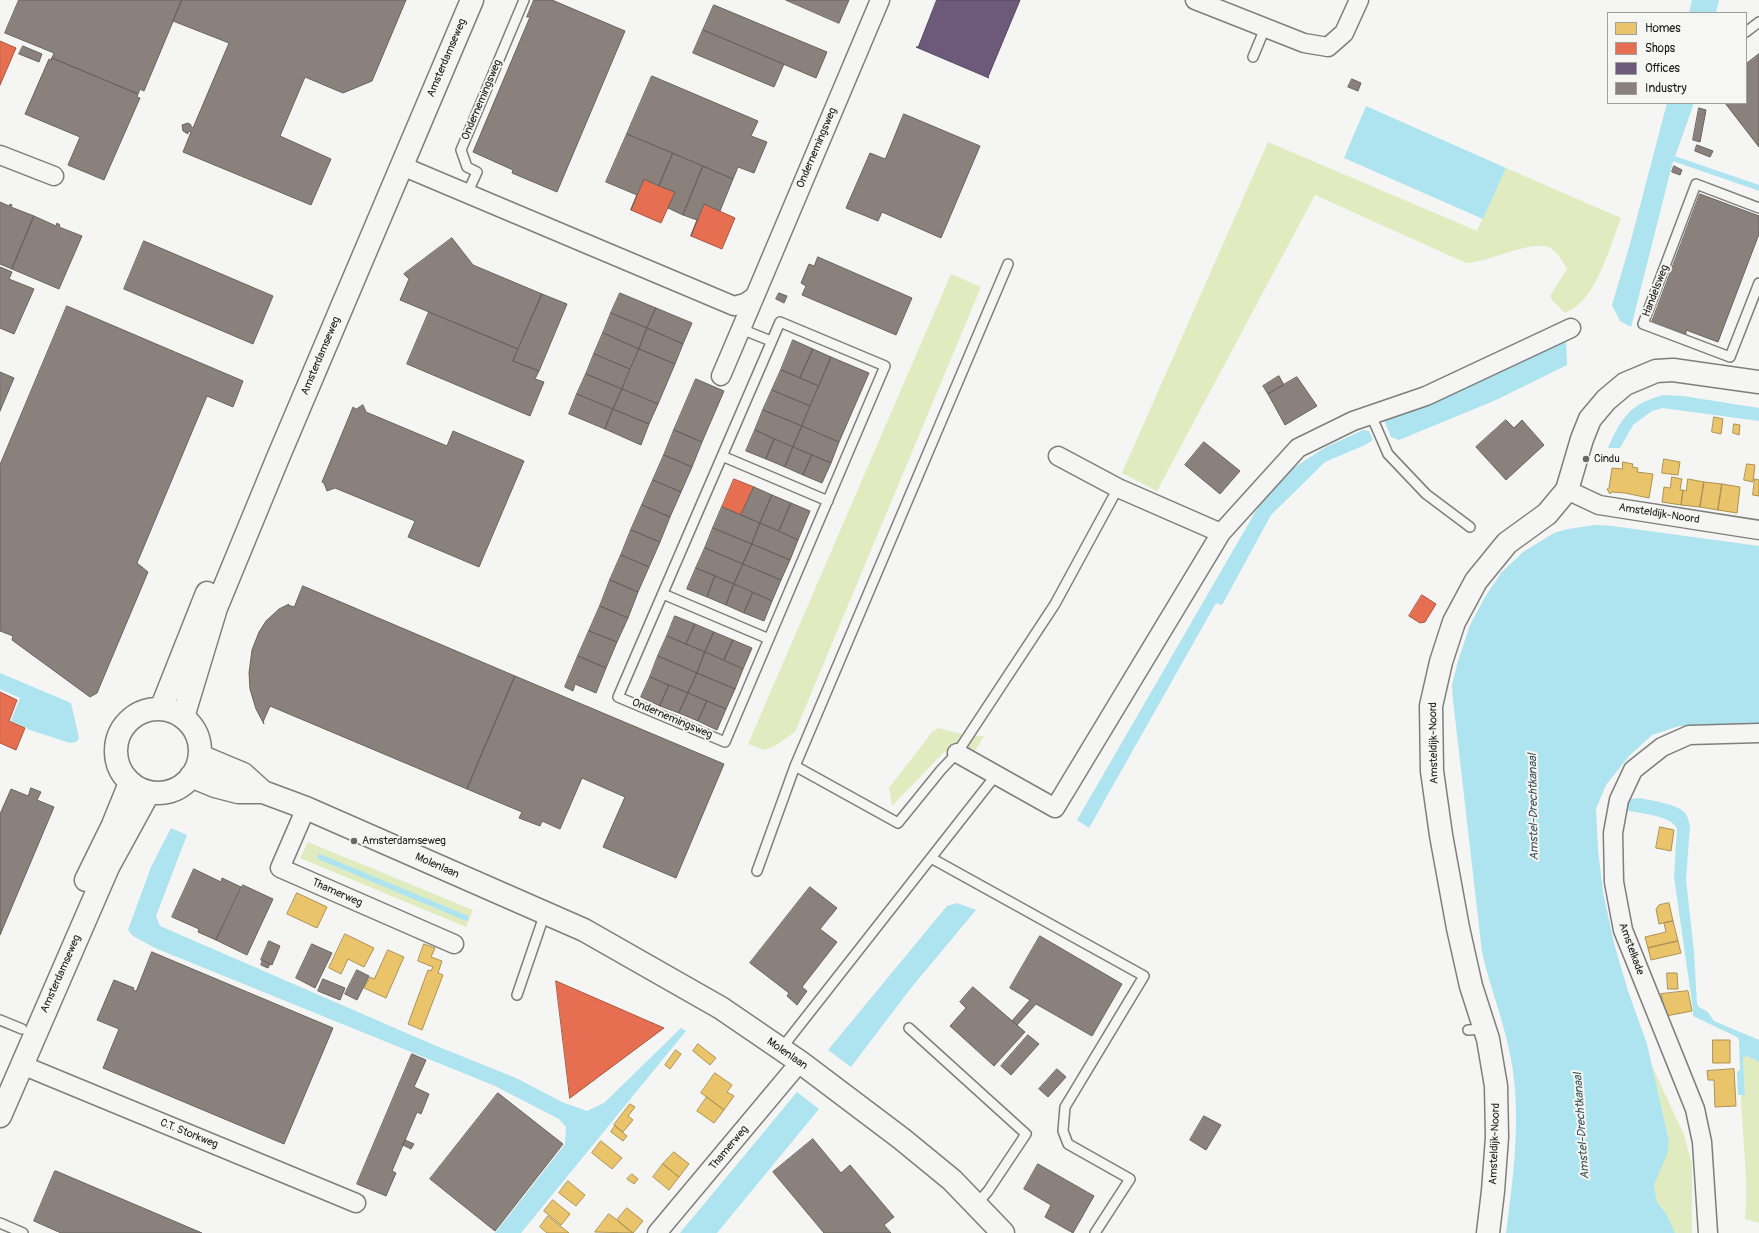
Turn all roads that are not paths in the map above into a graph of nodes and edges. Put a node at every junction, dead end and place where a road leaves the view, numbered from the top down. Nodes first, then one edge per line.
1 (457, 0) edge
2 (472, 0) edge
3 (524, 0) edge
4 (880, 0) edge
5 (1195, 0) edge
6 (1359, 0) edge
7 (1759, 22) edge
8 (1264, 28) junction
9 (1747, 31) edge
10 (1253, 57) dead end
11 (0, 155) edge
12 (402, 166) junction
13 (54, 176) dead end
14 (467, 194) junction
15 (1759, 208) edge
16 (1008, 264) dead end
17 (1759, 284) edge
18 (755, 296) junction
19 (1571, 328) dead end
20 (741, 329) junction
21 (771, 341) junction
22 (721, 376) dead end
23 (1759, 382) edge
24 (1371, 415) junction
25 (722, 456) junction
26 (1058, 456) dead end
27 (1118, 488) junction
28 (1567, 490) junction
29 (828, 500) junction
30 (1470, 527) dead end
31 (1759, 530) edge
32 (1221, 532) junction
33 (663, 594) junction
34 (769, 639) junction
35 (161, 709) junction
36 (183, 717) junction
37 (1759, 733) edge
38 (957, 753) junction
39 (200, 756) junction
40 (795, 766) junction
41 (996, 775) junction
42 (191, 776) junction
43 (130, 783) junction
44 (149, 792) junction
45 (263, 792) junction
46 (306, 808) junction
47 (931, 858) junction
48 (757, 871) dead end
49 (545, 913) junction
50 (454, 944) dead end
51 (517, 995) dead end
52 (0, 1020) edge
53 (909, 1028) dead end
54 (22, 1029) junction
55 (781, 1049) junction
56 (800, 1062) junction
57 (22, 1065) junction
58 (0, 1083) edge
59 (0, 1116) edge
60 (356, 1203) dead end
61 (976, 1205) junction
62 (0, 1223) edge
63 (994, 1230) edge
64 (23, 1233) edge
65 (657, 1233) edge
66 (1095, 1233) edge
67 (1488, 1233) edge
68 (1708, 1233) edge

1 - 35 street, Amsterdamseweg
2 - 12 street, Amsterdamseweg
3 - 14 lane, Ondernemingsweg
4 - 18 street, Ondernemingsweg
5 - 8 street
6 - 8 street
7 - 9 lane
8 - 10 lane
11 - 13 street
12 - 14 street
12 - 36 street, Amsterdamseweg
14 - 18 street
15 - 17 lane, Handelsweg
16 - 40 lane
18 - 20 street, Ondernemingsweg
19 - 24 street
20 - 21 lane
20 - 22 street, Ondernemingsweg
21 - 25 lane, Ondernemingsweg
21 - 29 lane, Ondernemingsweg
23 - 28 street
24 - 30 lane
24 - 32 street
25 - 29 lane
25 - 33 lane, Ondernemingsweg
26 - 27 street
27 - 32 street
27 - 38 lane
28 - 31 street, Amsteldijk-Noord
28 - 67 street, Amsteldijk-Noord
29 - 34 lane, Ondernemingsweg
32 - 41 street
33 - 34 lane
33 - 34 lane, Ondernemingsweg
35 - 36 street
35 - 43 street
36 - 39 street
37 - 68 street, Amstelkade
38 - 40 lane
38 - 41 street
39 - 42 street
39 - 45 street, Molenlaan
40 - 48 lane
41 - 47 lane
42 - 44 street
42 - 45 street, Molenlaan
43 - 44 street
43 - 54 street, Amsterdamseweg
44 - 57 street, Amsterdamseweg
45 - 46 street, Molenlaan
46 - 49 street, Molenlaan
46 - 50 street, Thamerweg
47 - 55 lane
47 - 66 lane
49 - 51 lane
49 - 55 street, Molenlaan
52 - 54 lane
53 - 61 lane
54 - 58 street, Amsterdamseweg
55 - 56 street, Molenlaan
56 - 61 street, Molenlaan
56 - 65 street, Thamerweg
57 - 59 street, Amsterdamseweg
57 - 60 street, C.T. Storkweg
61 - 63 street, Molenlaan
62 - 64 lane

